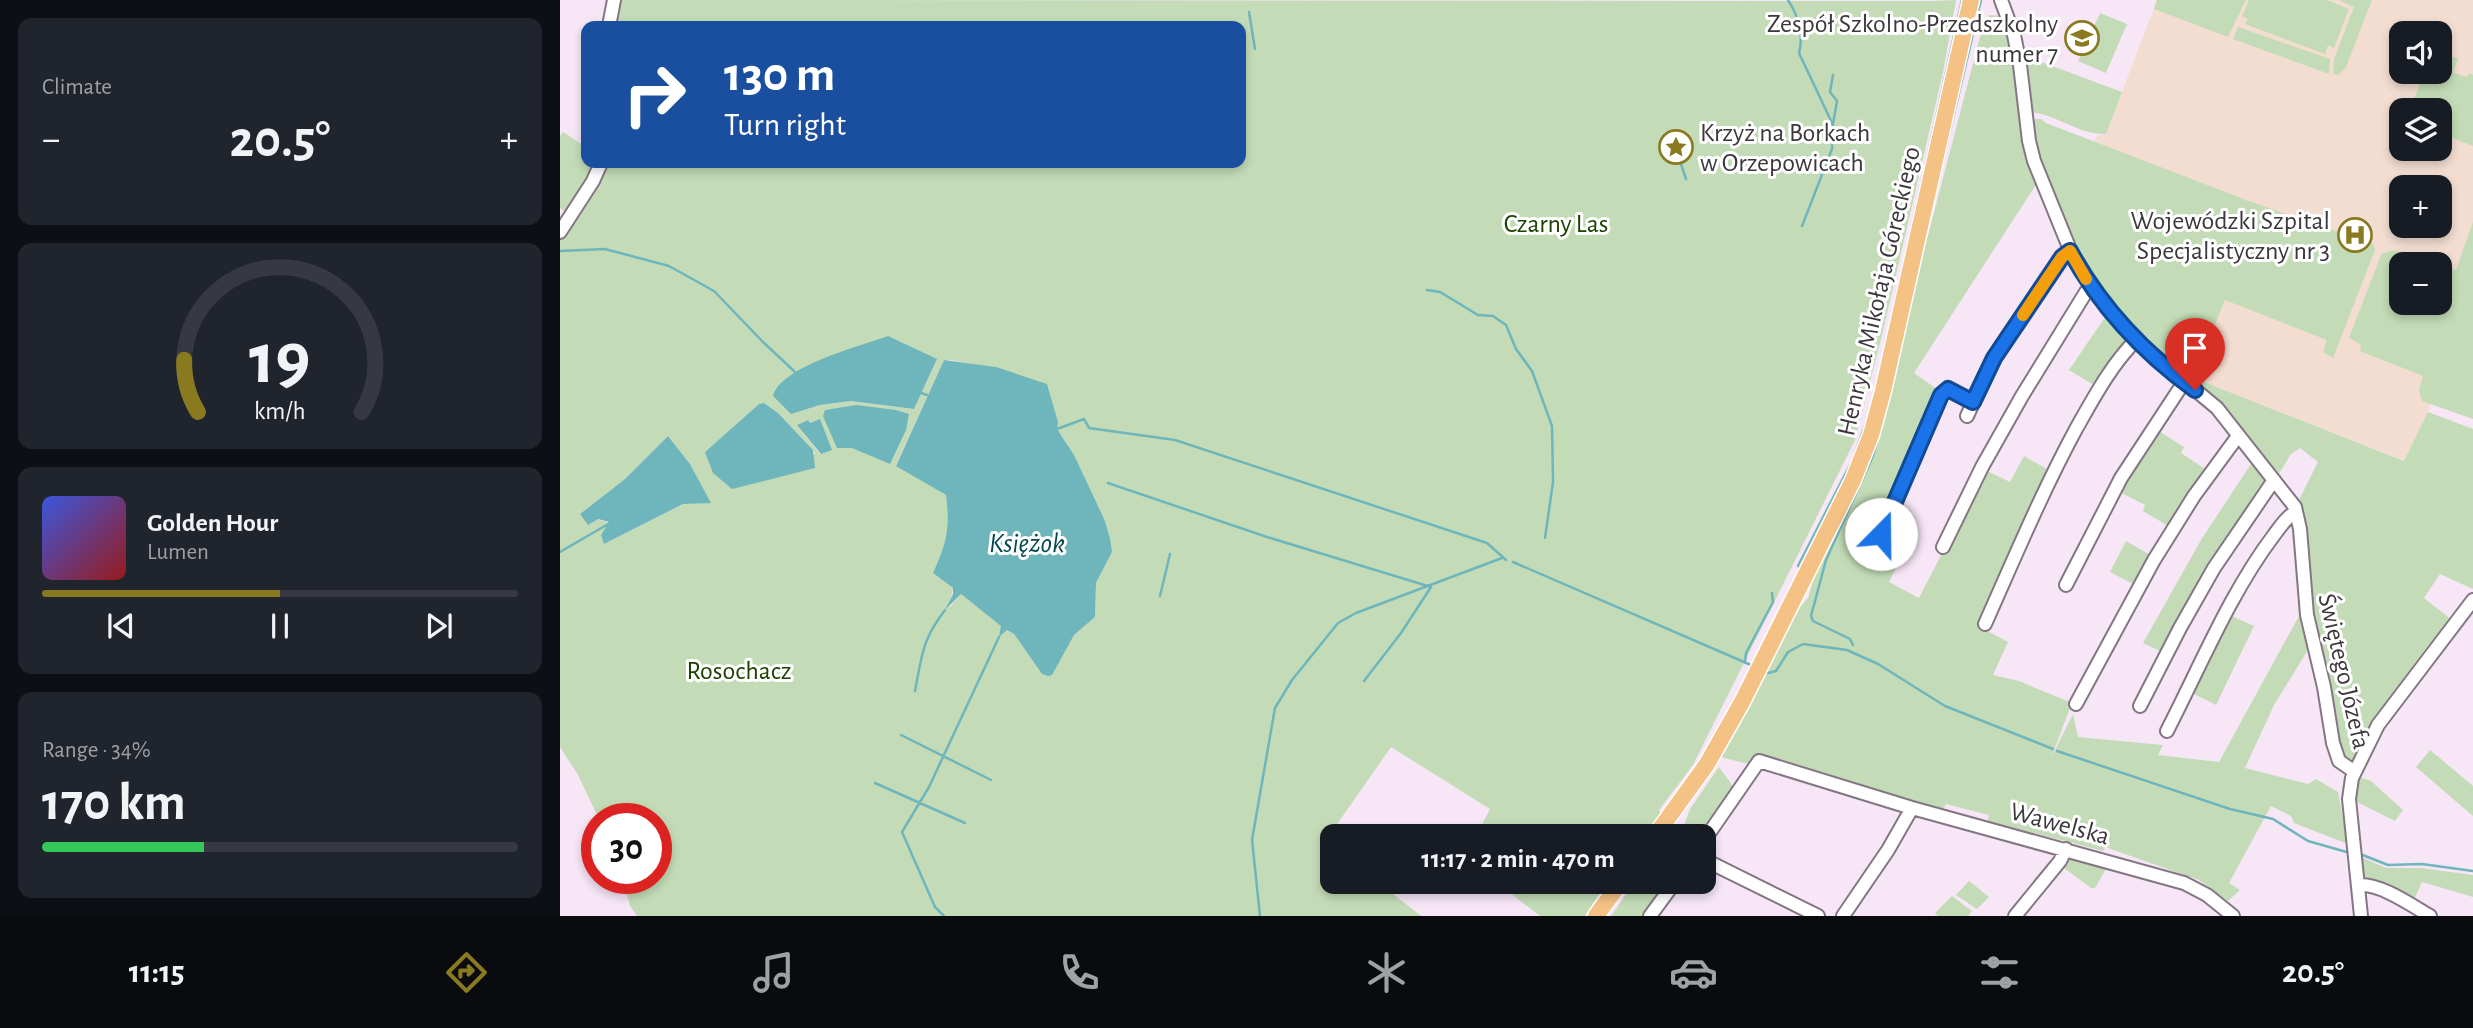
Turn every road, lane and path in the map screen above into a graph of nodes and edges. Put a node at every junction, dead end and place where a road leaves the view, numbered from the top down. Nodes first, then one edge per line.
1 (614, 0) edge
2 (1971, 0) edge
3 (2001, 0) edge
4 (610, 21) edge
5 (599, 168) edge
6 (560, 232) edge
7 (2070, 251) junction
8 (2092, 287) junction
9 (2136, 340) junction
10 (2184, 382) junction
11 (1973, 402) junction
12 (1966, 416) dead end
13 (2238, 436) junction
14 (2274, 480) junction
15 (2296, 512) junction
16 (1881, 534) dead end
17 (1943, 547) dead end
18 (2066, 585) dead end
19 (2473, 600) edge
20 (1984, 624) dead end
21 (2076, 704) dead end
22 (2140, 706) dead end
23 (2167, 731) dead end
24 (2354, 772) junction
25 (1912, 808) junction
26 (1664, 824) edge
27 (1715, 824) edge
28 (2066, 849) junction
29 (1716, 865) edge
30 (2358, 885) junction
31 (1612, 894) edge
32 (1666, 894) edge
33 (1596, 916) edge
34 (1650, 916) edge
35 (1818, 916) edge
36 (1843, 916) edge
37 (2015, 916) edge
38 (2233, 916) edge
39 (2361, 916) edge
40 (2430, 916) edge

1 - 4 street
2 - 26 main road, Henryka Mikołaja Góreckiego
3 - 7 street, Świętego Józefa
5 - 6 street
7 - 8 street, Świętego Józefa
7 - 11 street
8 - 9 street, Świętego Józefa
8 - 17 street
9 - 10 street, Świętego Józefa
9 - 20 street
10 - 13 street, Świętego Józefa
10 - 18 street
11 - 12 street
11 - 16 street
13 - 14 street, Świętego Józefa
13 - 21 street
14 - 15 street, Świętego Józefa
14 - 22 street
15 - 23 street
15 - 24 street, Świętego Józefa
19 - 24 street
24 - 30 street, Świętego Józefa
25 - 27 street, Wawelska
25 - 28 street, Wawelska
25 - 36 street
28 - 37 street
28 - 38 street, Wawelska
29 - 35 street
30 - 39 street, Świętego Józefa
30 - 40 street
31 - 33 main road
32 - 34 street

